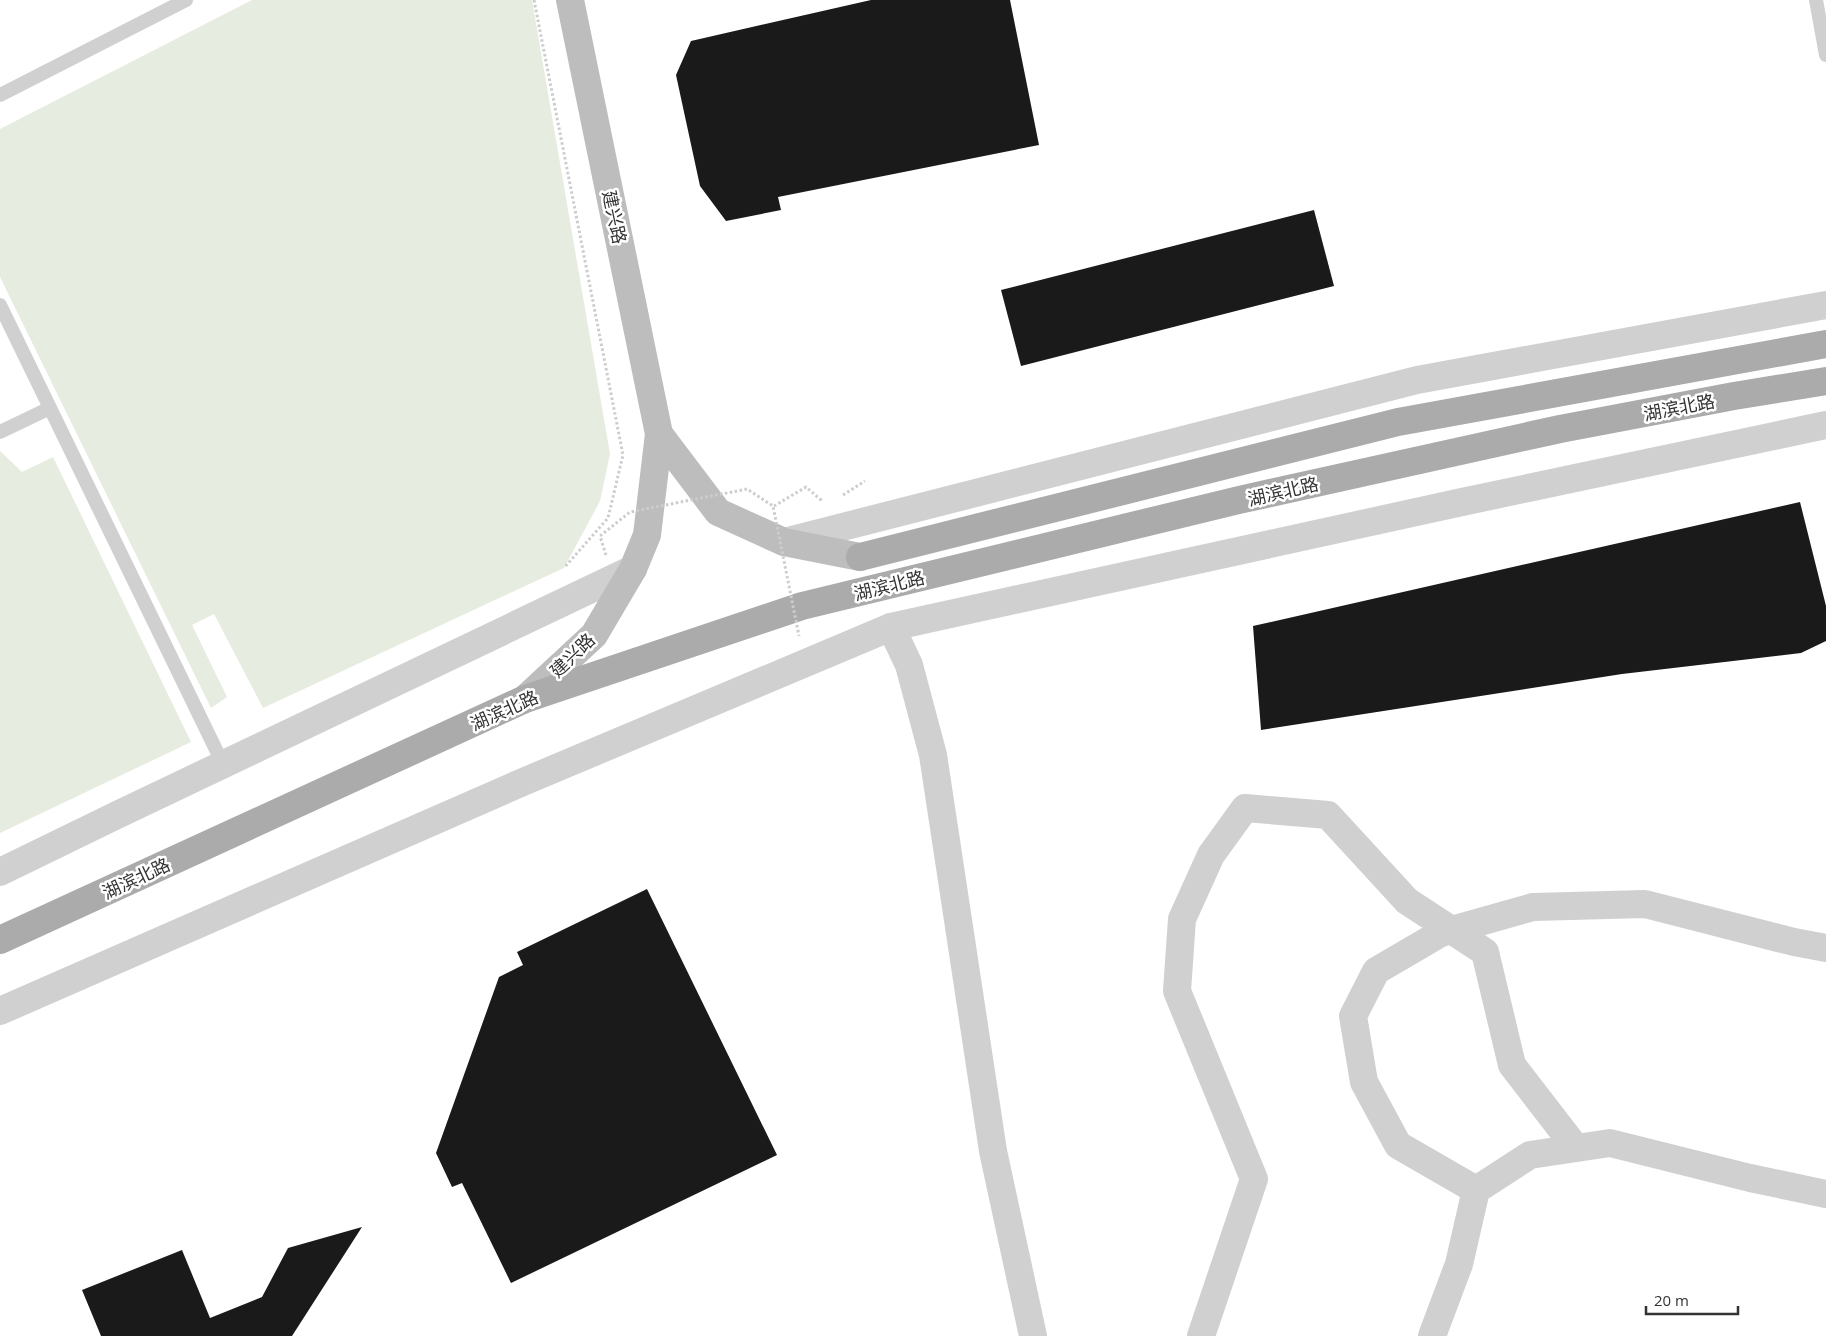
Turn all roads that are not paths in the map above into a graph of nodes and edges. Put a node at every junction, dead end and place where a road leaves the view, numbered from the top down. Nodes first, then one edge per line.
1 (186, 0) edge
2 (570, 0) edge
3 (1816, 0) edge
4 (1826, 55) edge
5 (0, 95) edge
6 (0, 305) edge
7 (1826, 305) edge
8 (1826, 344) edge
9 (1826, 381) edge
10 (50, 408) junction
11 (1826, 425) edge
12 (0, 432) edge
13 (659, 434) junction
14 (784, 542) junction
15 (860, 557) joint
16 (633, 569) junction
17 (890, 627) junction
18 (525, 699) junction
19 (223, 764) junction
20 (0, 872) edge
21 (1452, 930) junction
22 (0, 940) edge
23 (1826, 948) edge
24 (0, 1011) edge
25 (1576, 1148) junction
26 (1476, 1190) junction
27 (1826, 1194) edge
28 (1033, 1336) edge
29 (1201, 1336) edge
30 (1432, 1336) edge

1 - 5 lane
2 - 13 main road, 建兴路
3 - 4 lane
6 - 10 lane
7 - 14 street
8 - 15 main road, 湖滨北路
9 - 18 main road, 湖滨北路
10 - 12 lane
10 - 19 lane
11 - 17 street
13 - 14 main road, 建兴路
13 - 16 main road, 建兴路
14 - 15 main road, 建兴路
16 - 18 main road, 建兴路
16 - 19 street
17 - 24 street
17 - 28 street
18 - 22 main road, 湖滨北路
19 - 20 street
21 - 23 street
21 - 25 street
21 - 26 street
21 - 29 street
25 - 26 street
25 - 27 street
26 - 30 street

